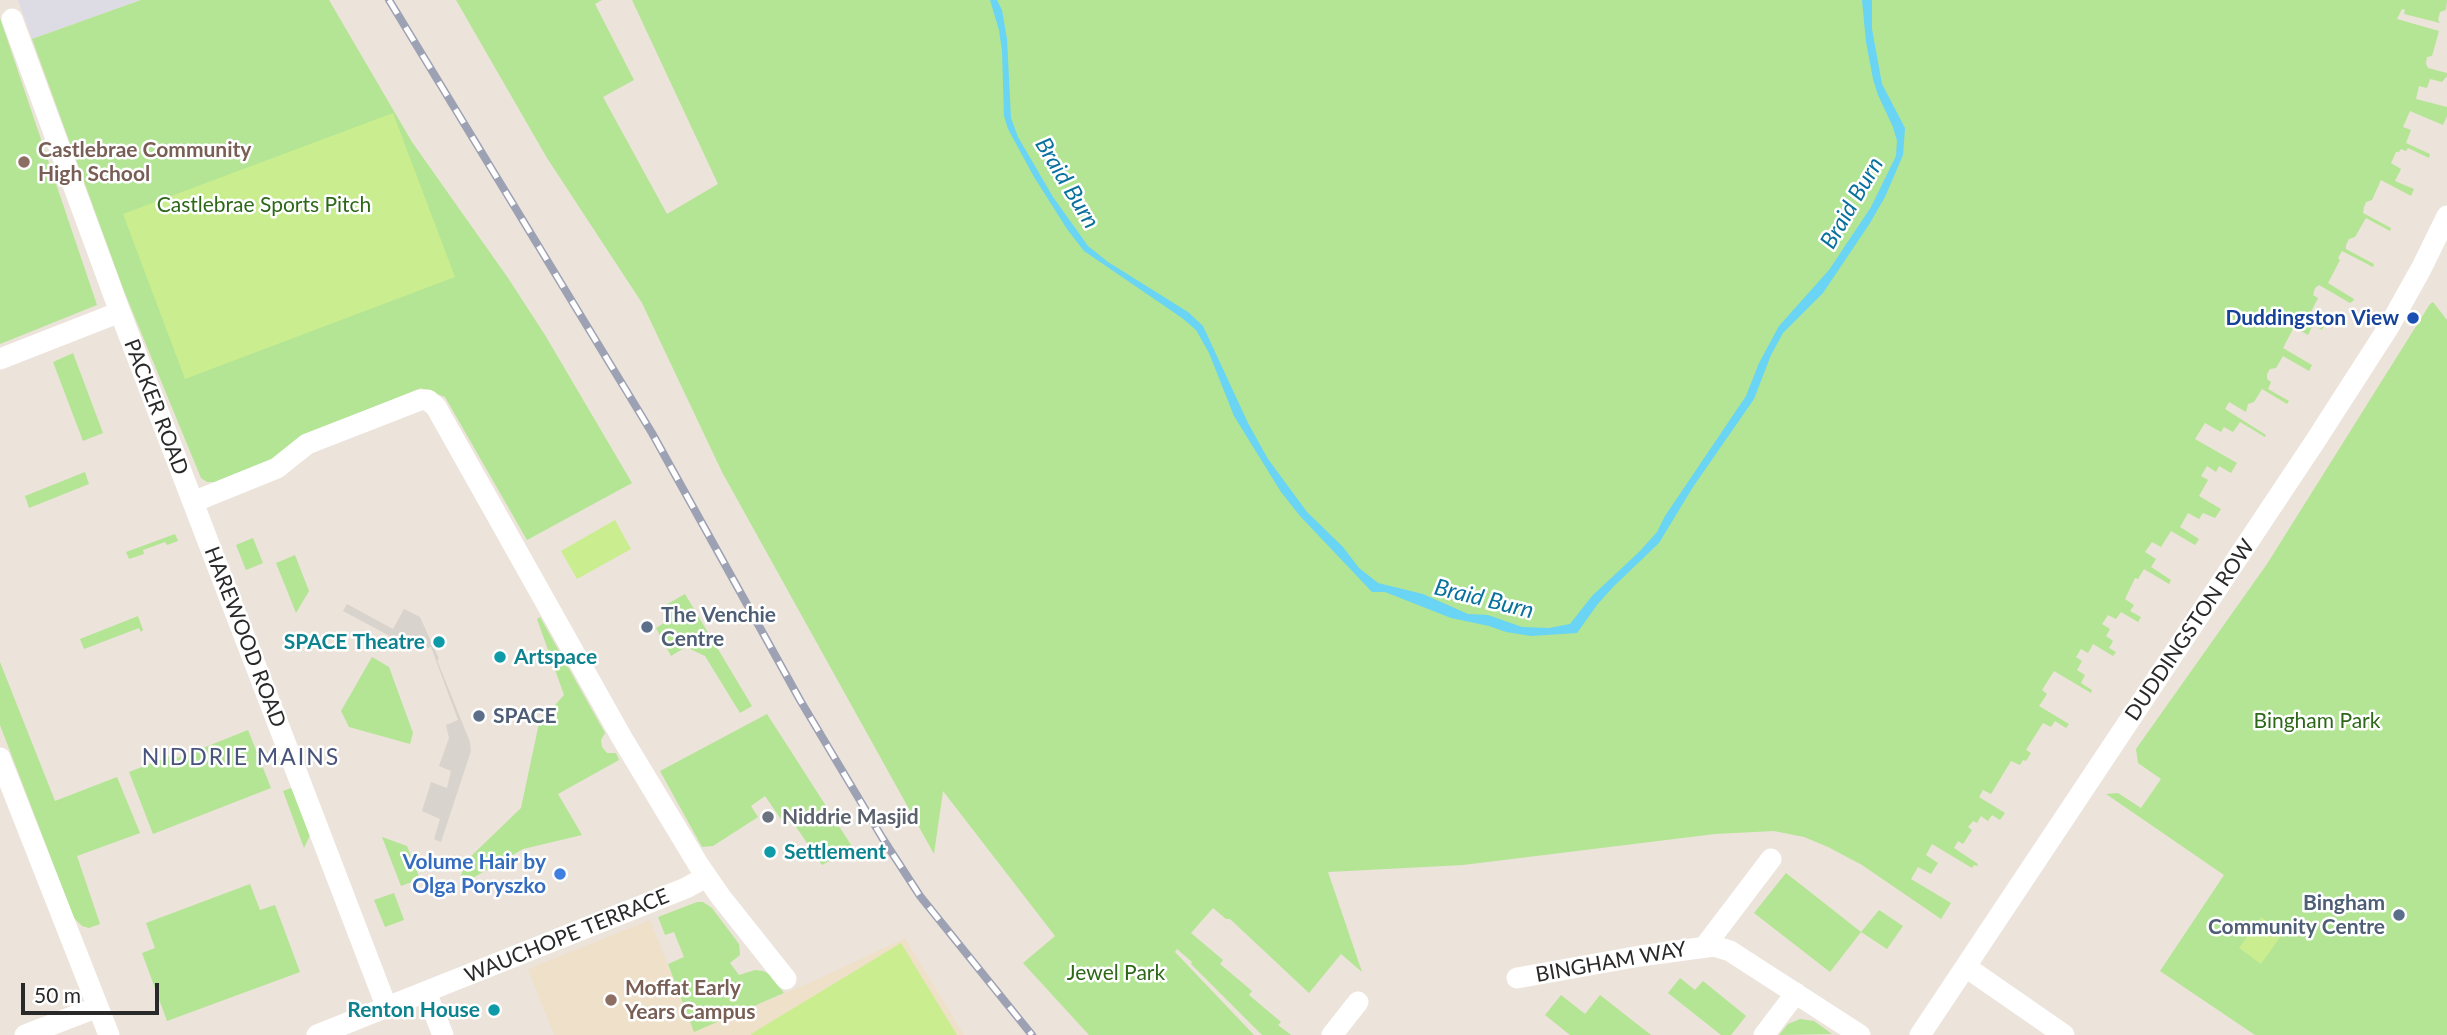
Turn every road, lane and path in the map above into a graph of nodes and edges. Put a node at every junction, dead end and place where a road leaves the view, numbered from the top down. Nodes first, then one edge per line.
1 (8, 9) edge
2 (2447, 216) edge
3 (120, 312) junction
4 (0, 359) edge
5 (193, 502) junction
6 (0, 758) edge
7 (1771, 859) dead end
8 (706, 877) junction
9 (1706, 946) junction
10 (1966, 967) junction
11 (1517, 978) dead end
12 (786, 979) dead end
13 (426, 992) junction
14 (1796, 993) junction
15 (1358, 1002) dead end
16 (98, 1007) junction
17 (390, 1007) junction
18 (25, 1035) edge
19 (109, 1035) edge
20 (317, 1035) edge
21 (443, 1035) edge
22 (1332, 1035) edge
23 (1764, 1035) edge
24 (1860, 1035) edge
25 (1920, 1035) edge
26 (2064, 1035) edge

1 - 3 street
2 - 10 street, DUDDINGSTON ROW
3 - 4 street
3 - 5 street, PACKER ROAD
5 - 8 street
5 - 17 street, HAREWOOD ROAD
6 - 16 street
7 - 9 street, BINGHAM WAY
8 - 12 street
8 - 13 street, WAUCHOPE TERRACE
9 - 11 street, BINGHAM WAY
9 - 14 street, BINGHAM WAY
10 - 25 street, DUDDINGSTON ROW
10 - 26 street
13 - 17 street, WAUCHOPE TERRACE
13 - 21 street
14 - 23 street
14 - 24 street, BINGHAM WAY
15 - 22 street
16 - 18 street
16 - 19 street
17 - 20 street, WAUCHOPE TERRACE

